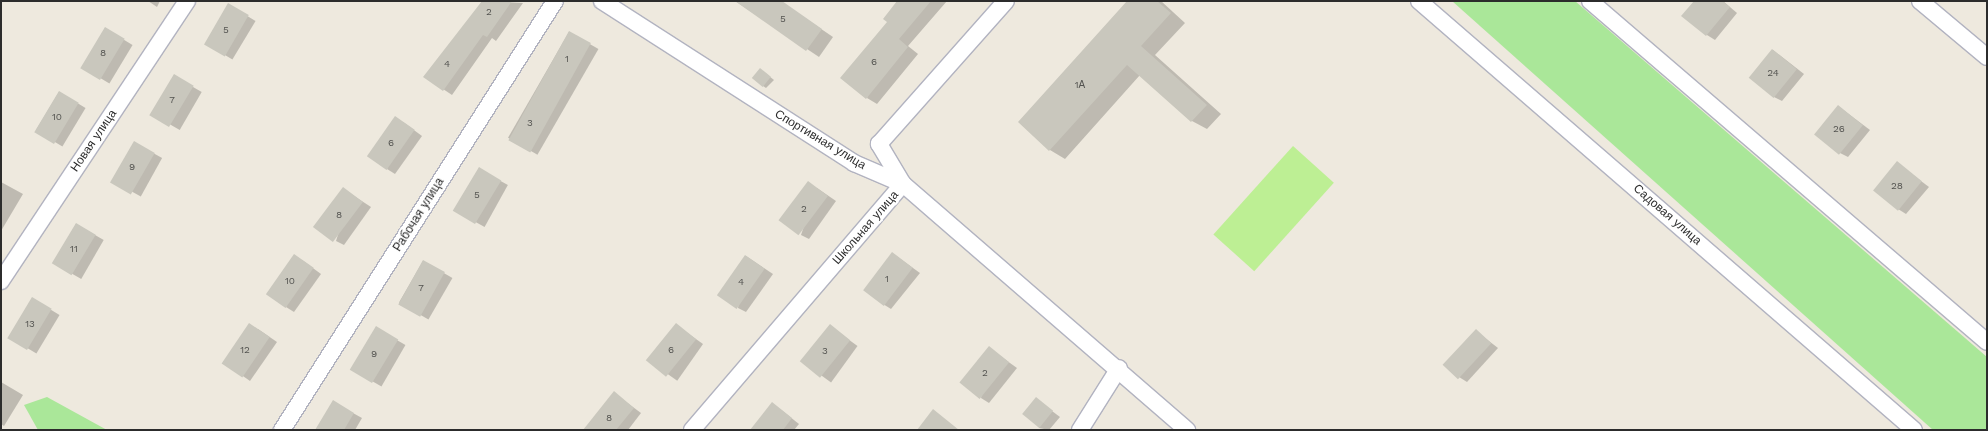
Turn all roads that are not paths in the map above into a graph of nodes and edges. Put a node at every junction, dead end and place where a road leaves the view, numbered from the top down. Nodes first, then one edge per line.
1 (187, 1) edge
2 (555, 1) edge
3 (602, 1) edge
4 (1006, 1) edge
5 (1419, 1) edge
6 (1590, 1) edge
7 (1920, 1) edge
8 (1987, 57) edge
9 (903, 184) junction
10 (1, 281) edge
11 (1987, 342) edge
12 (1119, 368) junction
13 (282, 430) edge
14 (692, 430) edge
15 (1080, 430) edge
16 (1188, 430) edge
17 (1914, 430) edge

1 - 10 street, Новая улица
2 - 13 street, Рабочая улица
3 - 9 street, Спортивная улица
4 - 9 street, Школьная улица
5 - 17 street, Садовая улица
6 - 11 street
7 - 8 street
9 - 12 street, Спортивная улица
9 - 14 street, Школьная улица
12 - 15 street
12 - 16 street, Спортивная улица

